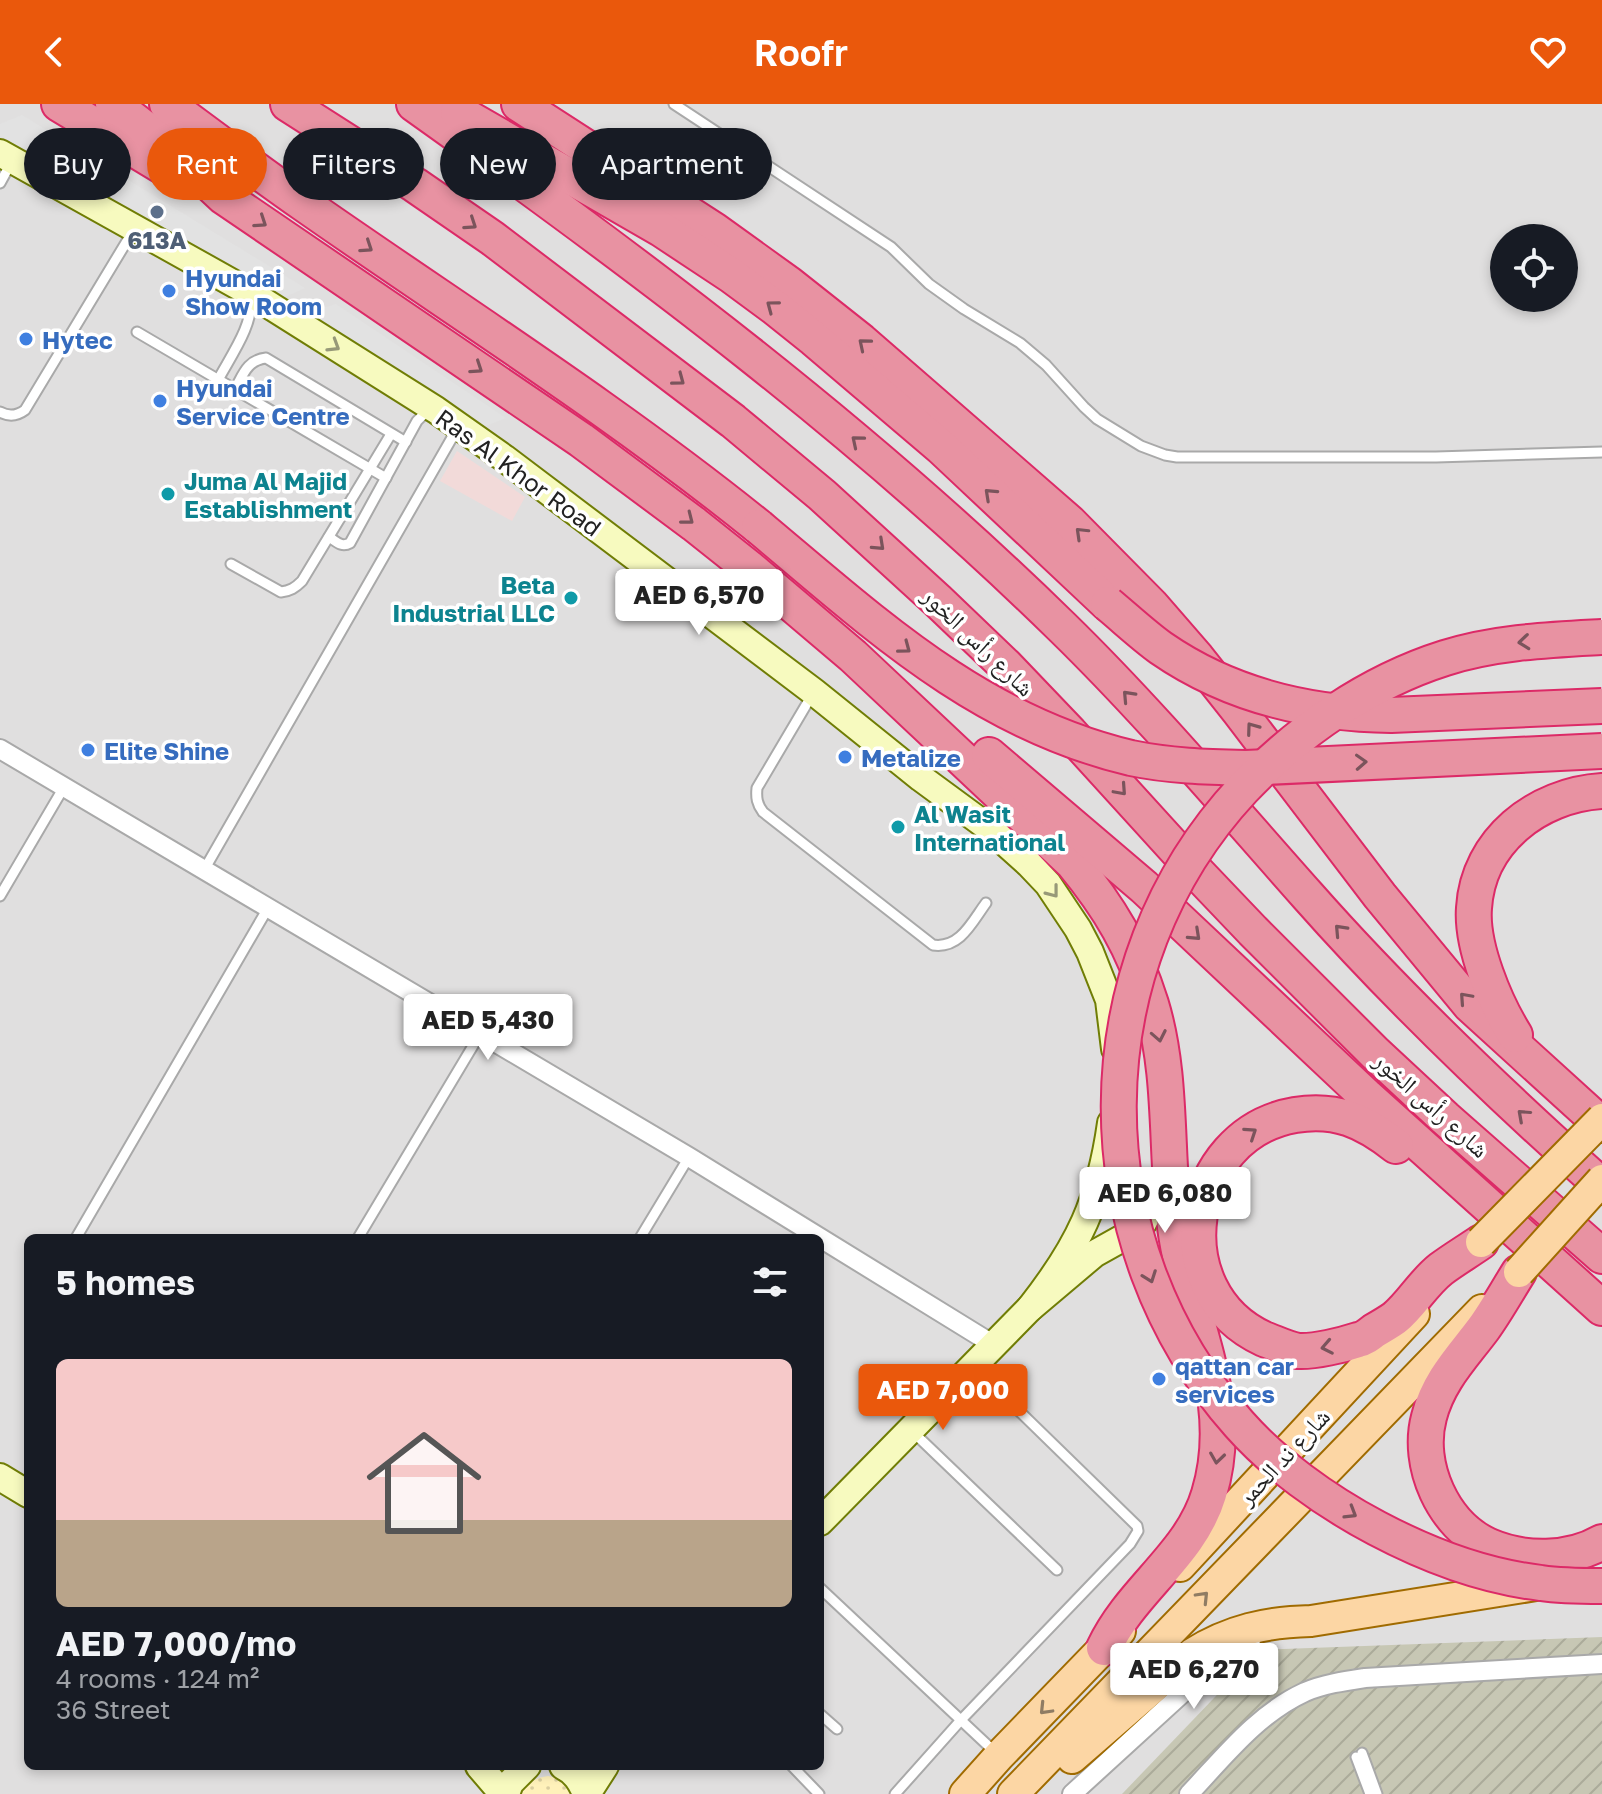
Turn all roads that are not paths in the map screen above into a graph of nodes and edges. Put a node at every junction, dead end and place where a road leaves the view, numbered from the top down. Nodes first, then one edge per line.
1 (59, 104) edge
2 (113, 104) edge
3 (167, 104) edge
4 (288, 104) edge
5 (414, 104) edge
6 (442, 104) edge
7 (519, 104) edge
8 (674, 104) edge
9 (147, 130) edge
10 (147, 157) edge
11 (4, 166) edge
12 (228, 200) edge
13 (135, 228) junction
14 (247, 291) junction
15 (137, 332) dead end
16 (218, 380) junction
17 (235, 389) junction
18 (436, 410) junction
19 (0, 412) edge
20 (459, 427) junction
21 (391, 434) junction
22 (406, 442) junction
23 (1602, 452) edge
24 (370, 469) junction
25 (386, 478) junction
26 (329, 537) junction
27 (231, 564) dead end
28 (1602, 637) edge
29 (853, 656) junction
30 (814, 692) junction
31 (1602, 706) edge
32 (0, 749) edge
33 (1602, 751) edge
34 (64, 787) junction
35 (1602, 791) edge
36 (204, 870) junction
37 (0, 896) edge
38 (986, 903) dead end
39 (268, 908) junction
40 (480, 1034) junction
41 (1542, 1070) junction
42 (1602, 1119) edge
43 (1602, 1125) edge
44 (689, 1157) junction
45 (1602, 1183) edge
46 (1098, 1189) junction
47 (1478, 1197) junction
48 (78, 1234) edge
49 (360, 1234) edge
50 (642, 1234) edge
51 (814, 1234) edge
52 (824, 1240) edge
53 (1481, 1242) junction
54 (1602, 1256) edge
55 (1519, 1272) junction
56 (1600, 1307) edge
57 (1030, 1308) junction
58 (994, 1345) junction
59 (973, 1366) junction
60 (911, 1429) junction
61 (0, 1477) edge
62 (24, 1492) edge
63 (824, 1518) edge
64 (1602, 1542) edge
65 (1057, 1570) dead end
66 (1602, 1574) edge
67 (1602, 1586) edge
68 (824, 1592) edge
69 (1311, 1621) junction
70 (1104, 1648) junction
71 (1602, 1664) edge
72 (824, 1718) edge
73 (961, 1720) junction
74 (837, 1729) dead end
75 (999, 1756) junction
76 (483, 1770) edge
77 (523, 1770) edge
78 (571, 1770) edge
79 (602, 1770) edge
80 (796, 1770) edge
81 (505, 1794) edge
82 (587, 1794) edge
83 (819, 1794) edge
84 (895, 1794) edge
85 (965, 1794) edge
86 (1013, 1794) edge
87 (1032, 1794) edge
88 (1072, 1794) edge
89 (1189, 1794) edge
90 (1370, 1794) edge
91 (1377, 1794) edge

1 - 10 highway
2 - 9 highway
3 -> 33 highway, bridge
4 -> 54 highway, شارع رأس الخور
45 -> 5 highway
31 -> 6 highway, bridge
41 -> 7 highway
8 - 23 lane
11 - 13 street, Ras Al Khor Road
12 -> 29 highway
13 - 14 street, Ras Al Khor Road
13 - 19 lane
14 - 16 lane
14 -> 18 street, Ras Al Khor Road
15 - 16 lane
16 - 17 lane
17 - 21 lane
17 - 24 lane
18 - 20 street, Ras Al Khor Road
18 - 22 lane
20 - 30 street, Ras Al Khor Road
20 - 36 lane
21 - 22 lane
21 - 24 lane
22 - 25 lane
24 - 25 lane
24 - 26 lane
25 - 26 lane
26 - 27 lane
28 -> 67 highway, bridge
29 -> 47 highway
29 -> 70 highway
30 - 38 lane
30 -> 46 street, Ras Al Khor Road
32 - 34 street
34 - 36 street
34 - 37 lane
35 - 41 highway
36 - 39 street
39 - 40 street
39 - 48 lane
40 - 44 street
40 - 49 lane
41 - 43 highway
42 - 53 main road, شارع ند الحمر, bridge
44 - 50 lane
44 - 51 street
45 - 55 main road, شارع ند الحمر, bridge
46 - 57 street, Ras Al Khor Road
46 - 57 street
53 -> 47 highway
47 - 56 highway
52 - 58 street
53 - 70 main road, شارع ند الحمر
55 - 64 highway
86 -> 55 main road, شارع ند الحمر
57 - 58 street
58 - 59 street
59 - 60 street
59 - 73 lane
60 - 63 street
60 - 65 lane
61 - 62 street
66 - 69 main road
68 - 73 lane
69 - 87 main road
69 - 88 street
70 -> 75 main road, شارع ند الحمر
71 - 89 street
72 - 74 lane
73 - 75 lane
73 - 84 lane
75 - 85 main road, شارع ند الحمر
76 - 81 street
77 - 81 street
78 - 82 street
79 - 82 street
80 - 83 lane
90 - 91 lane

